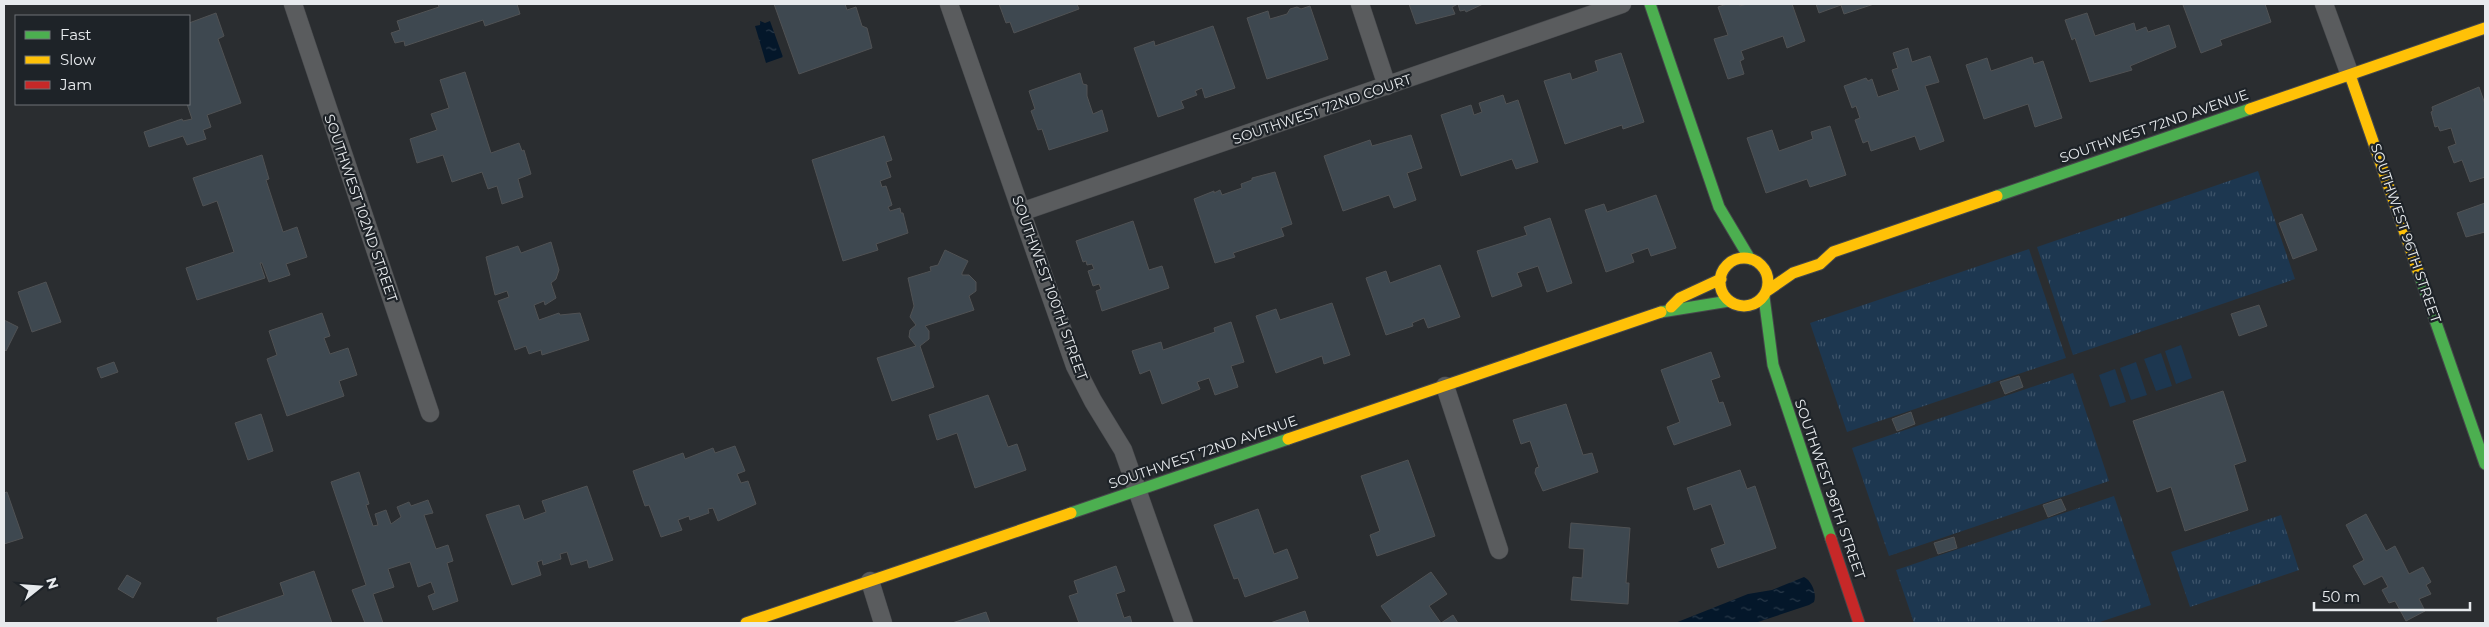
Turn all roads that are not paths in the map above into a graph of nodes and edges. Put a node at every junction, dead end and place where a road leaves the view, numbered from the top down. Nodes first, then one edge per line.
1 (293, 4) edge
2 (949, 4) edge
3 (1360, 4) edge
4 (1622, 4) edge
5 (1650, 4) edge
6 (2324, 4) edge
7 (2485, 28) edge
8 (2350, 75) junction
9 (1387, 86) junction
10 (1719, 208) junction
11 (1021, 212) junction
12 (1722, 237) dead end
13 (1724, 249) dead end
14 (1817, 250) dead end
15 (1833, 252) junction
16 (1753, 260) junction
17 (1769, 262) dead end
18 (1722, 275) junction
19 (1765, 294) junction
20 (1733, 303) junction
21 (1670, 309) junction
22 (1747, 319) dead end
23 (1759, 344) dead end
24 (1772, 365) junction
25 (1445, 386) junction
26 (430, 412) dead end
27 (2485, 464) edge
28 (1139, 490) junction
29 (1499, 550) dead end
30 (870, 581) junction
31 (746, 623) edge
32 (883, 623) edge
33 (1184, 623) edge
34 (1859, 623) edge

1 - 26 street, SOUTHWEST 102ND STREET
2 - 11 street, SOUTHWEST 100TH STREET
3 - 9 street
4 - 9 street, SOUTHWEST 72ND COURT
5 - 10 street
6 - 8 street, SOUTHWEST 96TH STREET
7 - 8 street, SOUTHWEST 72ND AVENUE
8 - 15 street, SOUTHWEST 72ND AVENUE
8 - 27 street, SOUTHWEST 96TH STREET
9 - 11 street, SOUTHWEST 72ND COURT
10 - 12 street
10 - 16 street
11 - 28 street, SOUTHWEST 100TH STREET
13 - 18 street
14 - 15 street, SOUTHWEST 72ND AVENUE
15 - 19 street, SOUTHWEST 72ND AVENUE
16 - 17 street
16 - 18 street
16 - 19 street
18 - 20 street
18 - 21 street, SOUTHWEST 72ND AVENUE
19 - 20 street
19 - 24 street, SOUTHWEST 98TH STREET
20 - 21 street, SOUTHWEST 72ND AVENUE
20 - 22 street
21 - 25 street, SOUTHWEST 72ND AVENUE
23 - 24 street, SOUTHWEST 98TH STREET
24 - 34 street, SOUTHWEST 98TH STREET
25 - 28 street, SOUTHWEST 72ND AVENUE
25 - 29 street
28 - 30 street, SOUTHWEST 72ND AVENUE
28 - 33 street, SOUTHWEST 100TH STREET
30 - 31 street, SOUTHWEST 72ND AVENUE
30 - 32 street

